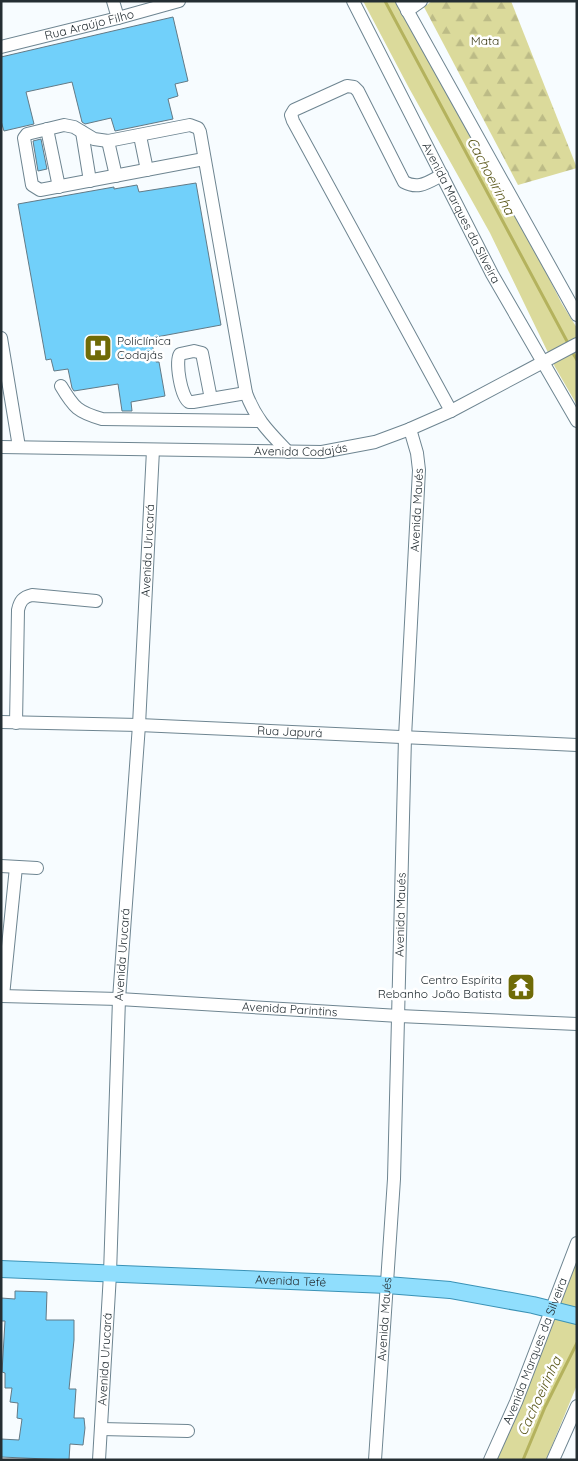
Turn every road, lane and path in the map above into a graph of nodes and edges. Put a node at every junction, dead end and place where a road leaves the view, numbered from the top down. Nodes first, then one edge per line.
1 (113, 1) edge
2 (178, 1) edge
3 (352, 1) edge
4 (421, 1) edge
5 (404, 6) edge
6 (118, 18) junction
7 (1, 47) edge
8 (47, 129) junction
9 (82, 132) junction
10 (140, 136) junction
11 (108, 141) junction
12 (204, 159) junction
13 (147, 170) junction
14 (442, 175) junction
15 (116, 176) junction
16 (90, 181) junction
17 (58, 187) junction
18 (577, 315) edge
19 (1, 338) edge
20 (577, 344) edge
21 (547, 359) junction
22 (61, 386) dead end
23 (246, 393) junction
24 (211, 399) dead end
25 (451, 411) junction
26 (260, 421) junction
27 (577, 421) edge
28 (410, 429) junction
29 (1, 446) edge
30 (19, 447) junction
31 (153, 450) junction
32 (288, 452) junction
33 (96, 601) dead end
34 (1, 722) edge
35 (16, 723) junction
36 (139, 725) junction
37 (406, 737) junction
38 (577, 745) edge
39 (1, 866) edge
40 (16, 867) junction
41 (37, 868) dead end
42 (2, 996) edge
43 (120, 998) junction
44 (399, 1016) junction
45 (577, 1024) edge
46 (577, 1243) edge
47 (1, 1269) edge
48 (110, 1274) junction
49 (387, 1285) junction
50 (553, 1309) junction
51 (577, 1316) edge
52 (577, 1406) edge
53 (101, 1428) junction
54 (188, 1431) dead end
55 (99, 1460) edge
56 (375, 1460) edge
57 (490, 1460) edge
58 (554, 1460) edge

1 - 6 street
2 - 6 street, Rua Araújo Filho
3 - 14 street, Avenida Marques da Silveira
4 - 5 street
5 - 18 street
6 - 7 street, Rua Araújo Filho
8 - 9 street
8 - 17 street
8 - 17 street
9 - 11 street
9 - 16 street
10 - 11 street
10 - 12 street
10 - 13 street
11 - 15 street
12 - 13 street
12 - 23 street
13 - 15 street
14 - 21 street, Avenida Marques da Silveira
14 - 25 street
15 - 16 street
16 - 17 street
19 - 30 street
20 - 21 street, Avenida Codajás
21 - 25 street, Avenida Codajás
21 - 27 street, Avenida Marques da Silveira
22 - 26 street
23 - 24 street
23 - 26 street
25 - 28 street, Avenida Codajás
26 - 32 street
28 - 32 street, Avenida Codajás
28 - 37 street, Avenida Maués
29 - 30 street, Avenida Codajás
30 - 31 street, Avenida Codajás
31 - 32 street, Avenida Codajás
31 - 36 street, Avenida Urucará
33 - 35 street
34 - 35 street, Rua Japurá
35 - 36 street, Rua Japurá
36 - 37 street, Rua Japurá
36 - 43 street, Avenida Urucará
37 - 38 street, Rua Japurá
37 - 44 street, Avenida Maués
39 - 40 street
40 - 41 street
40 - 42 street
42 - 43 street, Avenida Parintins
43 - 44 street, Avenida Parintins
43 - 48 street, Avenida Urucará
44 - 45 street, Avenida Parintins
44 - 49 street, Avenida Maués
46 - 50 street, Avenida Marques da Silveira
47 - 48 main road, Avenida Tefé
48 - 49 main road, Avenida Tefé
48 - 53 street, Avenida Urucará
49 - 50 main road, Avenida Tefé
49 - 56 street, Avenida Maués
50 - 51 main road, Avenida Tefé
50 - 57 street, Avenida Marques da Silveira
52 - 58 street
53 - 54 street
53 - 55 street, Avenida Urucará

